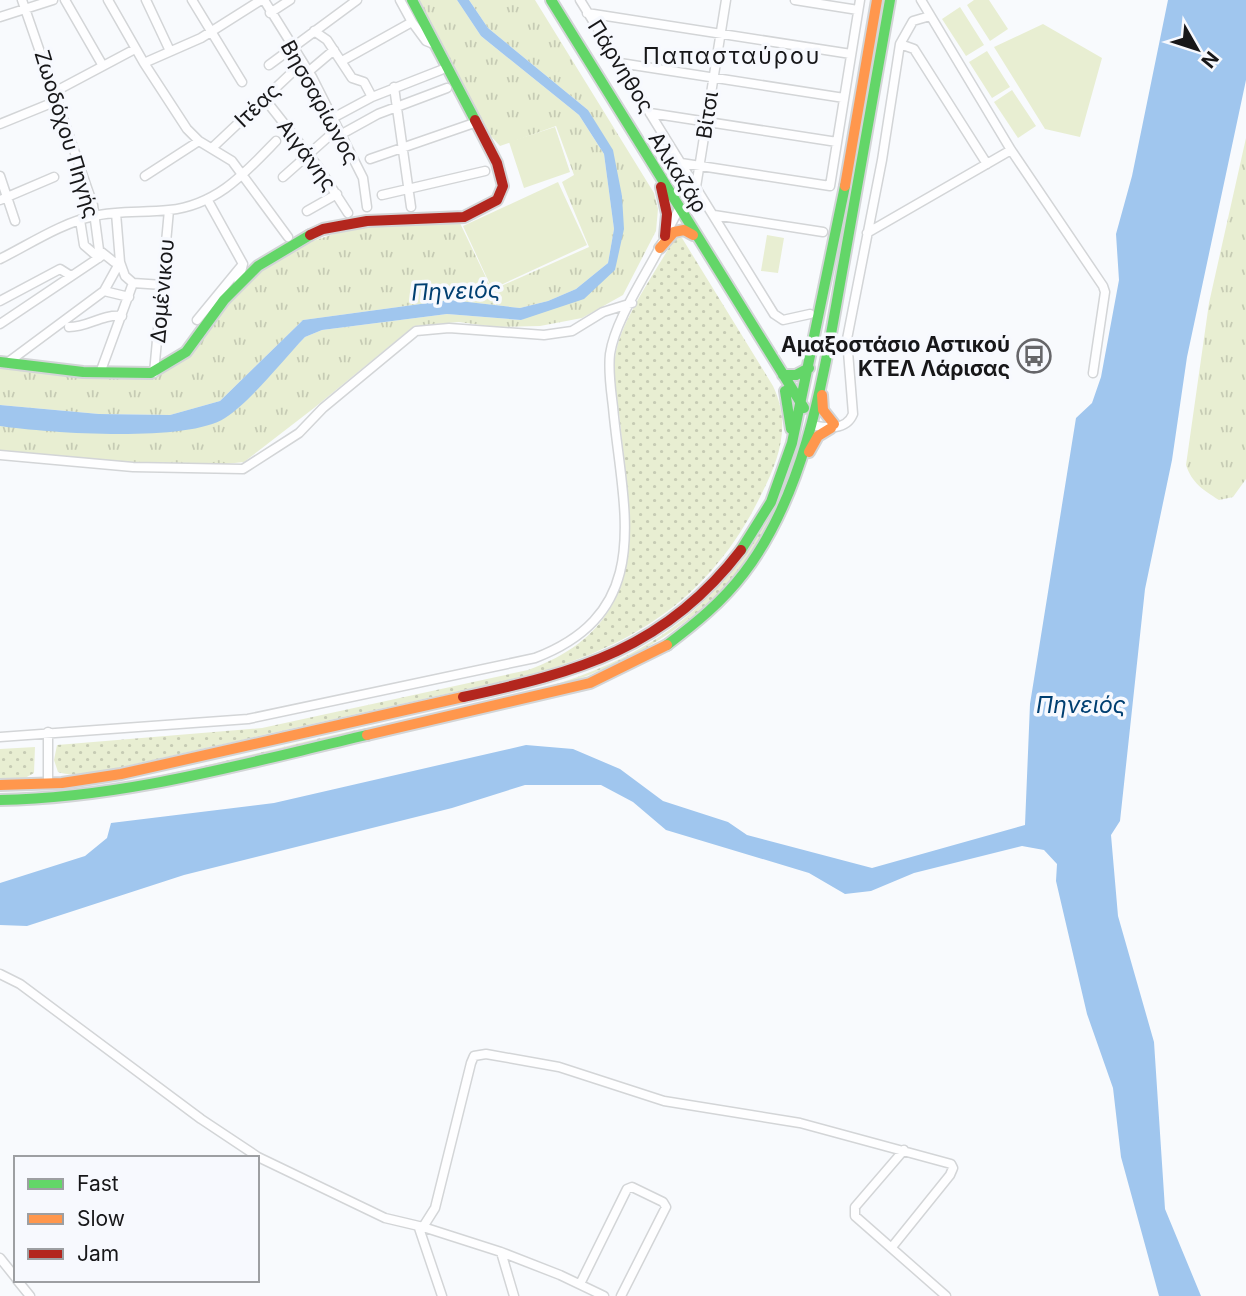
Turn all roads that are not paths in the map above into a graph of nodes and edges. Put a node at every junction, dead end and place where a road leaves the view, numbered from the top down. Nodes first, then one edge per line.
1 (22, 0) edge
2 (53, 0) edge
3 (65, 0) edge
4 (108, 0) edge
5 (146, 0) edge
6 (192, 0) edge
7 (262, 0) edge
8 (290, 0) edge
9 (357, 0) edge
10 (400, 0) edge
11 (412, 0) edge
12 (551, 0) edge
13 (580, 0) edge
14 (726, 0) edge
15 (795, 0) edge
16 (860, 0) edge
17 (877, 0) edge
18 (890, 0) edge
19 (921, 0) edge
20 (25, 9) junction
21 (858, 10) junction
22 (270, 13) junction
23 (587, 13) junction
24 (930, 16) junction
25 (0, 18) edge
26 (412, 23) junction
27 (314, 31) junction
28 (211, 33) junction
29 (720, 33) junction
30 (900, 44) junction
31 (436, 45) junction
32 (292, 48) junction
33 (135, 49) junction
34 (334, 50) junction
35 (170, 51) junction
36 (851, 54) junction
37 (342, 61) junction
38 (302, 62) junction
39 (144, 63) junction
40 (620, 63) junction
41 (269, 65) dead end
42 (103, 66) junction
43 (440, 70) dead end
44 (309, 72) junction
45 (713, 78) junction
46 (242, 82) dead end
47 (394, 87) junction
48 (447, 88) dead end
49 (56, 90) junction
50 (372, 97) junction
51 (264, 98) junction
52 (844, 98) junction
53 (59, 100) junction
54 (397, 106) junction
55 (650, 113) junction
56 (331, 119) junction
57 (477, 122) junction
58 (706, 122) junction
59 (0, 124) edge
60 (338, 132) junction
61 (276, 141) dead end
62 (199, 142) junction
63 (837, 142) junction
64 (212, 148) junction
65 (403, 148) junction
66 (1011, 150) junction
67 (308, 153) junction
68 (370, 159) dead end
69 (681, 163) junction
70 (987, 164) junction
71 (699, 166) junction
72 (485, 171) dead end
73 (244, 175) junction
74 (0, 176) edge
75 (145, 176) dead end
76 (54, 177) dead end
77 (283, 177) dead end
78 (660, 181) junction
79 (696, 188) junction
80 (409, 189) junction
81 (337, 194) junction
82 (383, 195) dead end
83 (4, 199) edge
84 (207, 199) junction
85 (367, 207) dead end
86 (411, 207) dead end
87 (679, 209) junction
88 (169, 210) junction
89 (307, 211) dead end
90 (116, 213) junction
91 (348, 214) dead end
92 (714, 215) junction
93 (95, 216) junction
94 (80, 220) junction
95 (15, 221) dead end
96 (823, 232) dead end
97 (867, 233) junction
98 (665, 236) junction
99 (288, 237) dead end
100 (696, 237) junction
101 (660, 248) junction
102 (101, 256) junction
103 (0, 259) edge
104 (120, 262) junction
105 (243, 264) junction
106 (71, 276) junction
107 (133, 283) junction
108 (238, 284) junction
109 (163, 285) junction
110 (104, 291) junction
111 (129, 297) junction
112 (0, 301) edge
113 (632, 303) junction
114 (810, 314) dead end
115 (122, 316) junction
116 (197, 320) dead end
117 (0, 324) edge
118 (69, 327) dead end
119 (4, 363) edge
120 (774, 363) junction
121 (809, 368) junction
122 (100, 373) junction
123 (154, 373) junction
124 (1093, 373) dead end
125 (783, 374) junction
126 (822, 374) junction
127 (785, 391) junction
128 (800, 409) junction
129 (812, 422) junction
130 (837, 426) junction
131 (790, 450) junction
132 (0, 455) edge
133 (798, 470) junction
134 (48, 732) junction
135 (0, 737) edge
136 (48, 784) junction
137 (0, 785) edge
138 (0, 800) edge
139 (0, 974) edge
140 (904, 1150) junction
141 (258, 1156) edge
142 (259, 1157) edge
143 (421, 1228) junction
144 (892, 1247) junction
145 (501, 1252) junction
146 (0, 1258) edge
147 (14, 1275) edge
148 (19, 1282) edge
149 (580, 1284) junction
150 (30, 1296) edge
151 (442, 1296) edge
152 (514, 1296) edge
153 (604, 1296) edge
154 (621, 1296) edge
155 (946, 1296) edge

1 - 20 street, Ζωοδόχου Πηγής
2 - 20 street
3 - 42 street
4 - 33 street
5 - 35 street
6 - 28 street
7 - 22 street, Βησσαρίωνος
7 - 28 street
8 - 22 street
9 - 27 street
10 - 26 street
11 - 31 main road
12 - 78 main road, Αλκαζάρ
13 - 23 street, Πάρνηθος
14 - 29 street, Βίτσι
15 - 21 street
16 - 21 street
17 - 121 main road
18 - 126 main road
19 - 24 street
20 - 25 street
20 - 49 street, Ζωοδόχου Πηγής
21 - 36 street
22 - 32 street, Βησσαρίωνος
23 - 29 street
23 - 40 street, Πάρνηθος
24 - 30 street
24 - 66 street
26 - 31 street
26 - 37 street
27 - 32 street
27 - 34 street
28 - 35 street
28 - 46 street
29 - 36 street
29 - 45 street, Βίτσι
30 - 70 street
30 - 97 street
31 - 57 main road
32 - 38 street, Βησσαρίωνος
32 - 41 street
33 - 39 street
33 - 42 street
34 - 37 street
34 - 44 street
35 - 39 street
36 - 52 street
37 - 50 street
38 - 44 street, Βησσαρίωνος
38 - 51 street, Ιτέας
39 - 62 street
40 - 45 street
40 - 55 street, Πάρνηθος
42 - 49 street
43 - 47 street
44 - 56 street, Βησσαρίωνος
45 - 52 street
45 - 58 street, Βίτσι
47 - 50 street
47 - 54 street
48 - 54 street
49 - 53 street, Ζωοδόχου Πηγής
50 - 56 street
51 - 64 street, Ιτέας
51 - 67 street, Αιγάνης
52 - 63 street
53 - 59 street
53 - 93 street, Ζωοδόχου Πηγής
54 - 60 street
54 - 65 street
55 - 58 street
55 - 69 street, Πάρνηθος
56 - 60 street, Βησσαρίωνος
57 - 65 street
57 - 108 main road
58 - 63 street
58 - 71 street, Βίτσι
60 - 67 street
60 - 85 street, Βησσαρίωνος
61 - 73 street
62 - 64 street
62 - 75 street
63 - 71 street
64 - 73 street
65 - 68 street
65 - 80 street
66 - 70 street
66 - 124 street
67 - 77 street
67 - 81 street, Αιγάνης
69 - 71 street
69 - 79 street, Πάρνηθος
70 - 97 street
71 - 79 street, Βίτσι
72 - 80 street
73 - 84 street
73 - 99 street
74 - 83 street
76 - 83 street
78 - 87 main road, Αλκαζάρ
78 - 98 main road
79 - 92 street, Πάρνηθος
80 - 82 street
80 - 86 street
81 - 89 street
81 - 91 street, Αιγάνης
83 - 95 street
84 - 88 street
84 - 105 street
87 - 98 street
87 - 100 main road, Αλκαζάρ
88 - 90 street
88 - 109 street, Δομένικου
90 - 93 street
90 - 104 street
92 - 96 street
92 - 114 street, Πάρνηθος
93 - 94 street
93 - 102 street, Ζωοδόχου Πηγής
94 - 102 street
94 - 103 street
97 - 130 street
98 - 101 street
100 - 101 main road
100 - 120 main road, Αλκαζάρ
101 - 113 street
102 - 104 street
102 - 106 street
104 - 107 street
104 - 110 street
105 - 108 street
105 - 116 street
106 - 112 street
106 - 117 street
107 - 109 street
107 - 111 street
108 - 123 main road
109 - 123 street, Δομένικου
110 - 111 street
110 - 119 street
111 - 115 street
113 - 132 street
113 - 134 street
115 - 118 street
115 - 122 street
119 - 122 main road
120 - 125 main road, Αλκαζάρ
120 - 127 main road, Αλκαζάρ
121 - 125 main road
121 - 128 main road
122 - 123 main road
125 - 128 main road, Αλκαζάρ
126 - 129 main road
126 - 130 main road
127 - 128 main road, Αλκαζάρ
127 - 131 main road
128 - 129 main road, Αλκαζάρ
128 - 131 main road
129 - 130 street
129 - 133 main road
130 - 133 main road
131 - 136 main road
133 - 138 main road
134 - 135 street
134 - 136 street
136 - 137 main road
139 - 141 street
140 - 143 street
140 - 144 street
140 - 144 street
142 - 143 street
143 - 145 street
143 - 151 street
144 - 155 street
145 - 149 street
145 - 152 street
146 - 147 street
148 - 150 street
149 - 153 street
149 - 154 street

